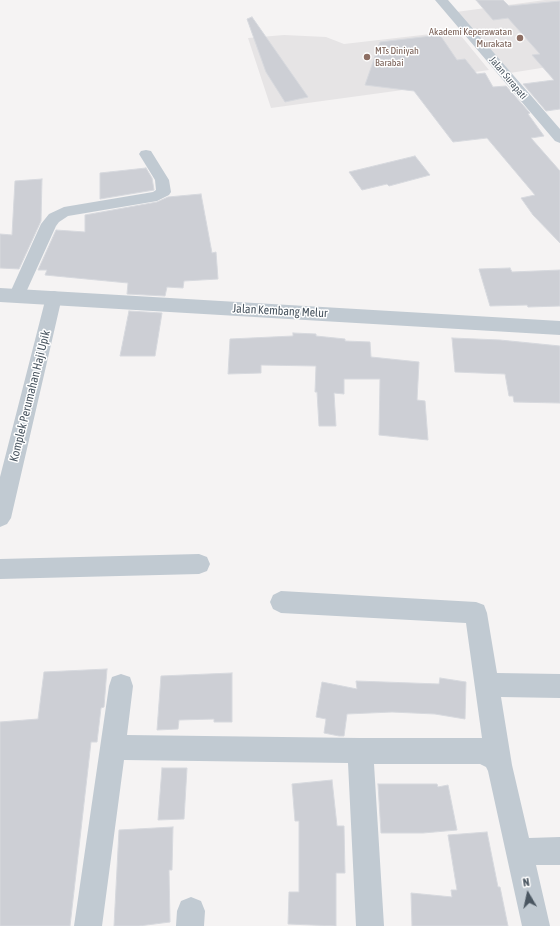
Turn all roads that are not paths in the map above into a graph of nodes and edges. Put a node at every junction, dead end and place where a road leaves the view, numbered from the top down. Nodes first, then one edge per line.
1 (441, 0) edge
2 (560, 138) edge
3 (146, 154) dead end
4 (8, 295) edge
5 (54, 297) junction
6 (560, 328) edge
7 (0, 518) edge
8 (199, 564) dead end
9 (0, 569) edge
10 (281, 602) dead end
11 (487, 685) junction
12 (121, 686) dead end
13 (560, 686) edge
14 (113, 747) junction
15 (360, 751) junction
16 (499, 766) junction
17 (560, 851) edge
18 (519, 852) junction
19 (88, 926) edge
20 (370, 926) edge
21 (536, 926) edge

1 - 2 street, Jalan Surapati
3 - 4 street
4 - 5 street, Jalan Kembang Melur
5 - 6 street, Jalan Kembang Melur
5 - 7 street, Komplek Perumahan Haji Upik
8 - 9 street
10 - 11 street
11 - 13 street
11 - 16 street
12 - 14 street
14 - 15 street
14 - 19 street
15 - 16 street
15 - 20 street
16 - 18 street
17 - 18 street
18 - 21 street

